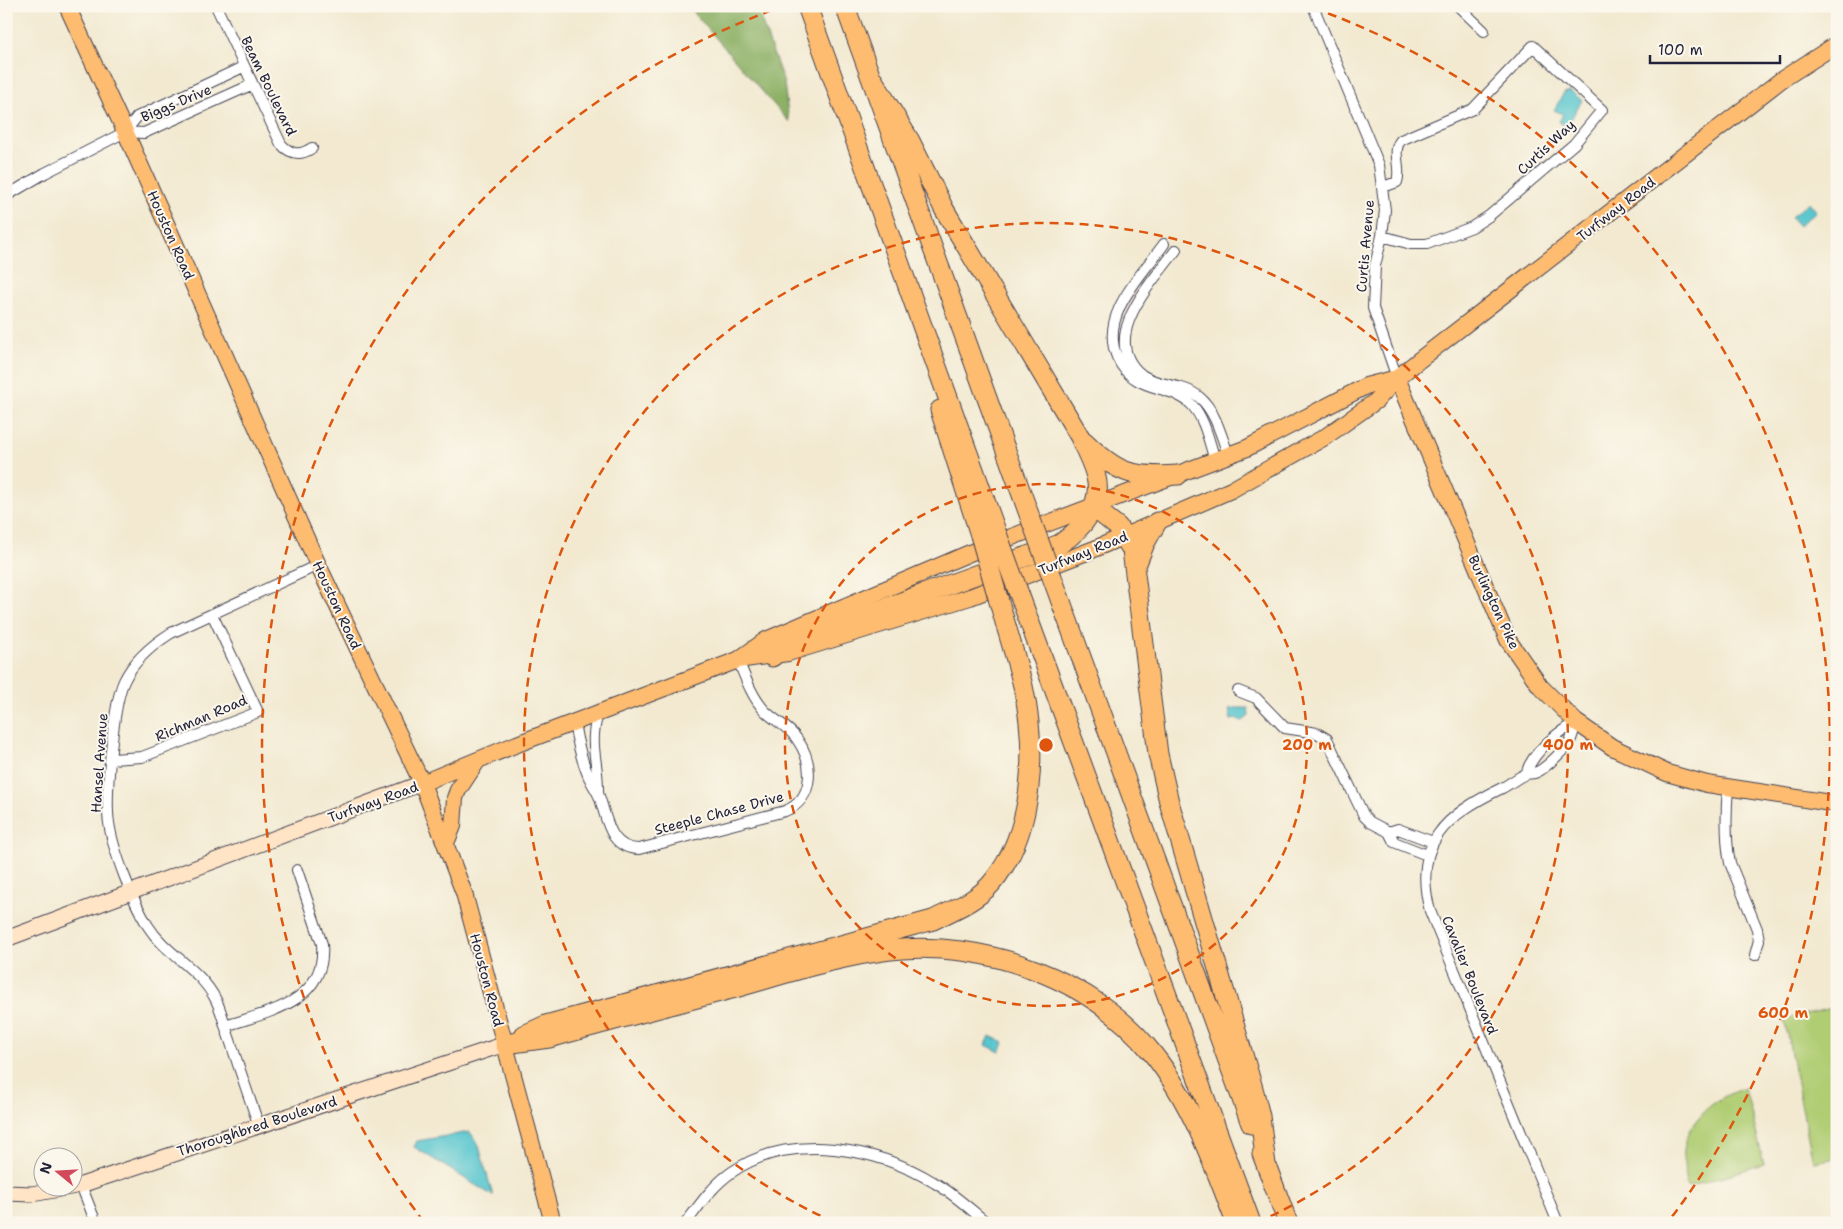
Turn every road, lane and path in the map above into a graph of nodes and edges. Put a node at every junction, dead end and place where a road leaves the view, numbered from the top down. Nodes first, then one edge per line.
1 (67, 6) edge
2 (216, 6) edge
3 (807, 6) edge
4 (845, 6) edge
5 (1313, 6) edge
6 (1458, 6) edge
7 (1484, 31) dead end
8 (1837, 44) edge
9 (243, 67) junction
10 (873, 80) junction
11 (251, 85) junction
12 (125, 132) junction
13 (312, 148) dead end
14 (1383, 187) junction
15 (6, 196) edge
16 (1382, 236) junction
17 (1164, 244) dead end
18 (1176, 250) dead end
19 (1397, 378) junction
20 (1080, 437) junction
21 (1221, 457) junction
22 (1178, 475) junction
23 (1094, 508) junction
24 (1156, 522) junction
25 (988, 533) junction
26 (1125, 536) junction
27 (318, 565) junction
28 (1135, 570) junction
29 (212, 614) junction
30 (772, 657) junction
31 (738, 660) junction
32 (1238, 691) dead end
33 (598, 714) junction
34 (1576, 722) junction
35 (574, 723) junction
36 (112, 759) junction
37 (478, 760) junction
38 (422, 783) junction
39 (1728, 787) junction
40 (598, 795) junction
41 (1837, 804) edge
42 (1389, 832) junction
43 (1433, 842) junction
44 (446, 843) junction
45 (1427, 855) junction
46 (297, 870) dead end
47 (132, 893) junction
48 (6, 940) edge
49 (1755, 955) dead end
50 (225, 1026) junction
51 (504, 1044) junction
52 (259, 1126) junction
53 (1266, 1165) junction
54 (82, 1185) edge
55 (82, 1188) edge
56 (6, 1193) edge
57 (32, 1194) edge
58 (96, 1223) edge
59 (553, 1223) edge
60 (686, 1223) edge
61 (987, 1223) edge
62 (1236, 1223) edge
63 (1251, 1223) edge
64 (1288, 1223) edge
65 (1558, 1223) edge

1 - 12 main road, Houston Road
2 - 9 street, Beam Boulevard
3 - 25 highway
4 - 10 highway
5 - 14 street, Curtis Avenue
6 - 7 street
8 - 19 main road, Turfway Road
9 - 11 street, Beam Boulevard
9 - 12 street, Biggs Drive
10 - 20 highway
10 - 53 highway, bridge
11 - 12 street, Biggs Drive
11 - 13 street, Beam Boulevard
12 - 15 street
12 - 27 main road, Houston Road
14 - 16 street, Curtis Avenue
14 - 16 street, Curtis Way
16 - 19 street, Curtis Avenue
17 - 21 street
18 - 21 street
19 - 21 main road, Turfway Road
19 - 24 main road, Turfway Road
19 - 34 main road, Burlington Pike
20 - 22 highway
20 - 23 highway
21 - 22 main road, Turfway Road
22 - 23 main road, Turfway Road
23 - 26 highway
23 - 30 highway
23 - 31 main road, Turfway Road
24 - 26 main road, Turfway Road
24 - 28 highway
25 - 51 highway, bridge
25 - 63 highway, bridge
26 - 28 highway
26 - 30 main road, Turfway Road
27 - 29 street, Hansel Avenue
27 - 38 main road, Houston Road
28 - 53 highway
29 - 36 street, Hansel Avenue
29 - 36 street, Richman Road
30 - 31 main road, Turfway Road
31 - 33 main road, Turfway Road
31 - 40 street, Steeple Chase Drive
32 - 42 street
33 - 35 main road, Turfway Road
33 - 40 street, Steeple Chase Drive
34 - 39 main road, Burlington Pike
34 - 43 street, Cavalier Boulevard
35 - 37 main road, Turfway Road
35 - 40 street, Steeple Chase Drive
36 - 47 street, Hansel Avenue
37 - 38 main road, Turfway Road
37 - 44 main road
38 - 44 main road, Houston Road
38 - 47 main road, Turfway Road
39 - 41 main road, Burlington Pike
39 - 49 street
42 - 43 street
42 - 45 street
43 - 45 street, Cavalier Boulevard
44 - 51 main road, Houston Road
45 - 65 street, Cavalier Boulevard
46 - 50 street
47 - 48 main road, Turfway Road
47 - 50 street, Hansel Avenue
50 - 52 street, Hansel Avenue
51 - 52 main road, Thoroughbred Boulevard
51 - 59 main road, Houston Road
51 - 62 highway
52 - 54 main road, Thoroughbred Boulevard
53 - 64 highway
55 - 58 street
56 - 57 main road, Thoroughbred Boulevard
60 - 61 street

